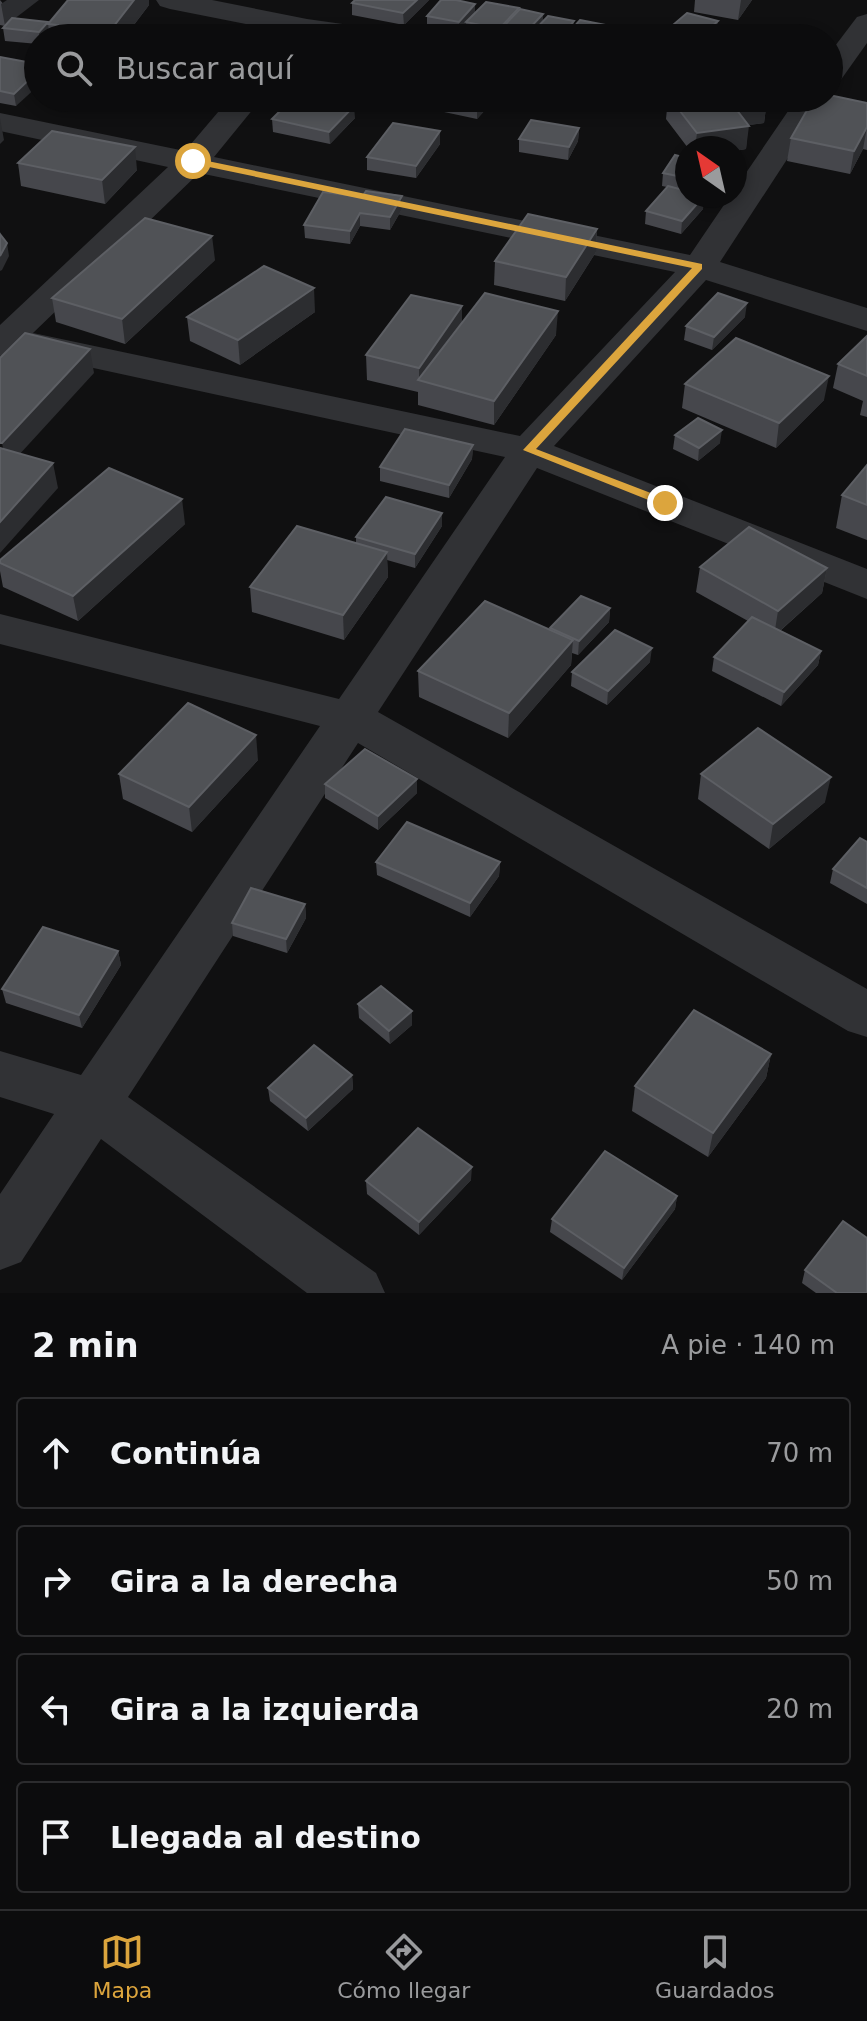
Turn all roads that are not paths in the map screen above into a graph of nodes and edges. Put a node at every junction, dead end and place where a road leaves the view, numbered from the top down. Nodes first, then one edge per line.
1 (170, 0) edge
2 (335, 0) edge
3 (867, 23) edge
4 (267, 24) edge
5 (312, 24) edge
6 (843, 60) edge
7 (235, 112) edge
8 (808, 112) edge
9 (0, 122) edge
10 (193, 161) junction
11 (699, 267) junction
12 (867, 320) edge
13 (2, 340) edge
14 (529, 450) junction
15 (867, 585) edge
16 (0, 629) edge
17 (351, 718) junction
18 (867, 1015) edge
19 (0, 1074) edge
20 (94, 1103) junction
21 (0, 1243) edge
22 (355, 1293) edge

1 - 4 street
2 - 5 street
3 - 6 street
7 - 10 street
8 - 11 street
9 - 10 street
10 - 11 street
10 - 13 street
11 - 12 street
11 - 14 street
13 - 14 street
14 - 15 street
14 - 17 street
16 - 17 street
17 - 18 street
17 - 20 street
19 - 20 street
20 - 21 street
20 - 22 street

